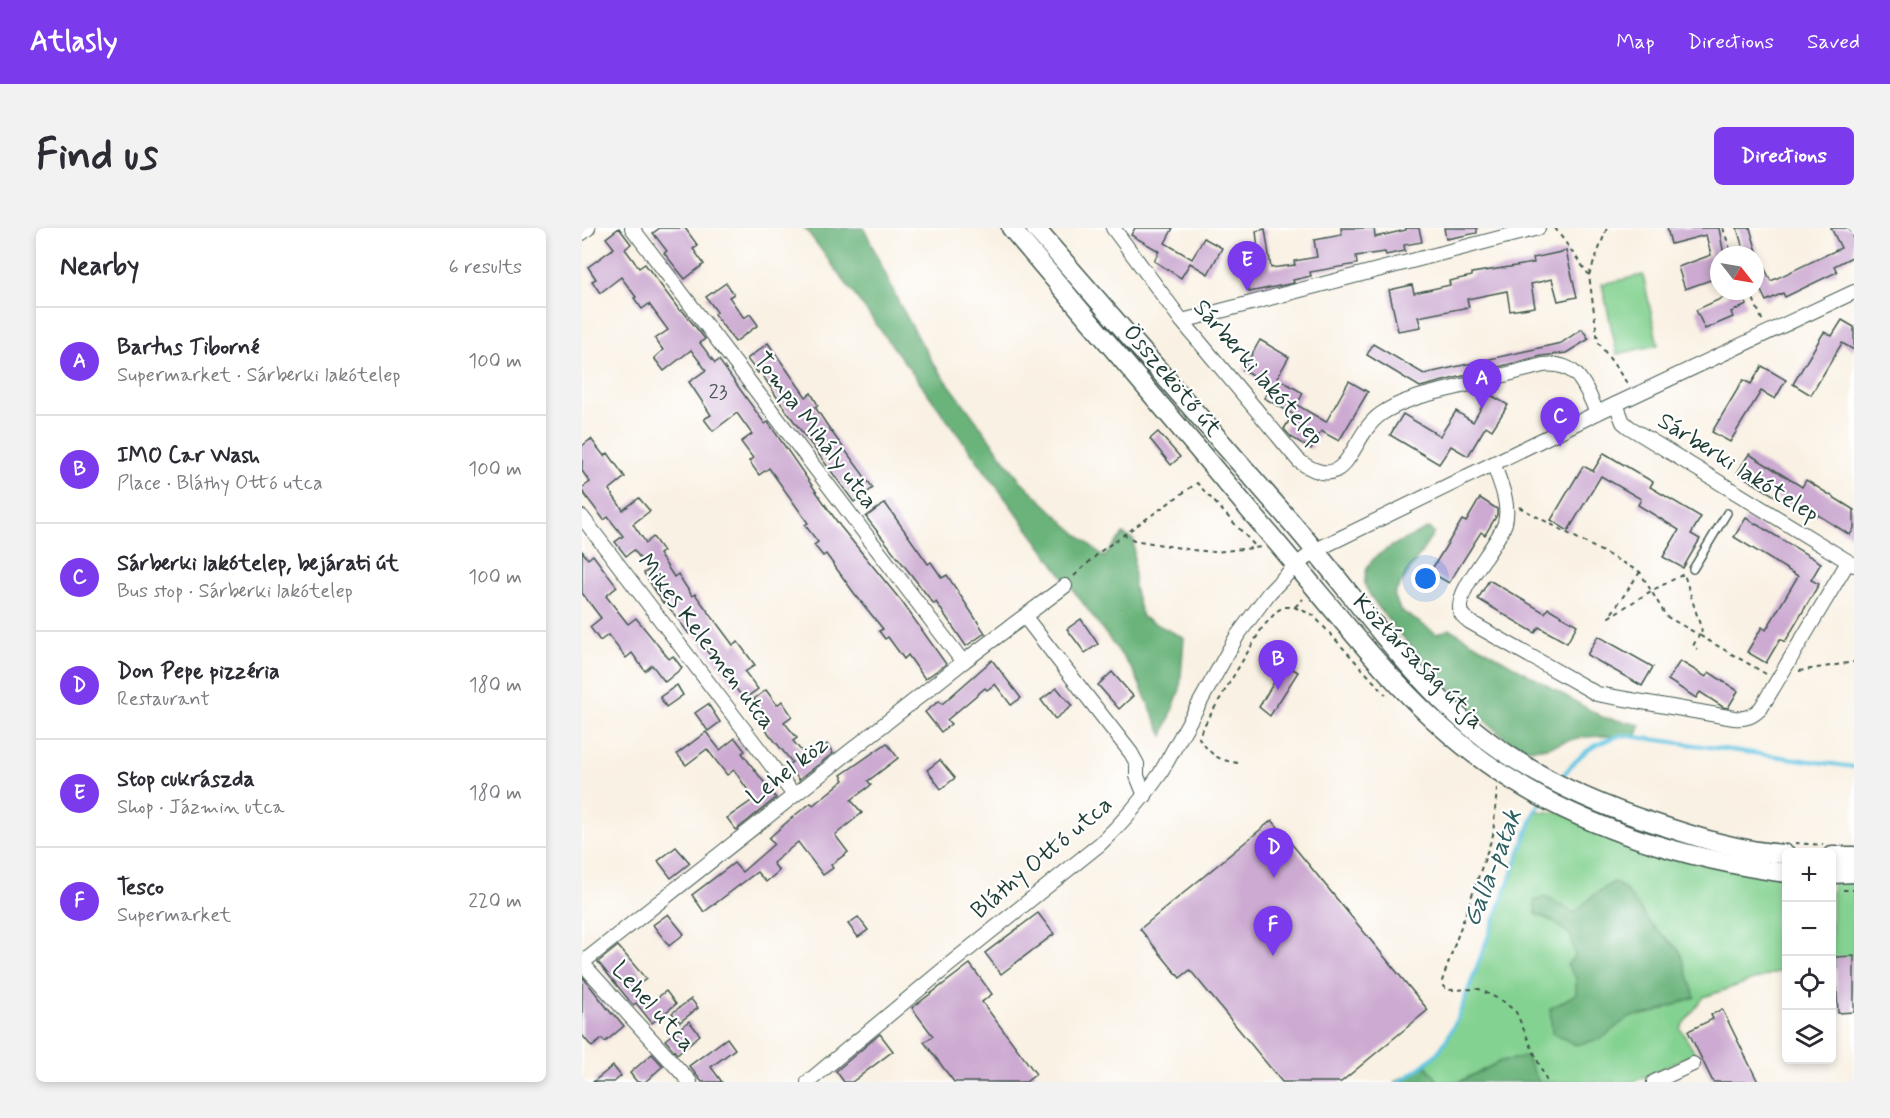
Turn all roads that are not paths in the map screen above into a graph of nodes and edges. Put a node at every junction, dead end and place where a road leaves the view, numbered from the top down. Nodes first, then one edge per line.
1 (588, 228) edge
2 (632, 228) edge
3 (1011, 228) edge
4 (1035, 228) edge
5 (1113, 228) edge
6 (1538, 228) edge
7 (582, 233) edge
8 (1853, 294) edge
9 (1182, 321) junction
10 (1616, 404) junction
11 (1597, 413) junction
12 (1494, 465) junction
13 (1727, 513) dead end
14 (582, 517) edge
15 (1316, 550) junction
16 (1851, 561) edge
17 (1296, 565) junction
18 (1694, 569) dead end
19 (1065, 586) road end
20 (1024, 617) junction
21 (963, 662) junction
22 (794, 795) junction
23 (1145, 796) junction
24 (1786, 848) edge
25 (1836, 853) edge
26 (1854, 856) edge
27 (1782, 872) edge
28 (1854, 873) edge
29 (1836, 874) edge
30 (582, 963) edge
31 (1693, 1064) dead end
32 (690, 1082) edge
33 (808, 1082) edge
34 (1654, 1082) edge

1 - 7 street
2 - 21 street, Tompa Mihály utca
3 - 17 street, Összekötő út
4 - 15 street, Összekötő út
5 - 9 street, Sárberki lakótelep
6 - 9 street
8 - 10 street, Bláthy Ottó utca
9 - 11 street, Sárberki lakótelep
10 - 11 street, Bláthy Ottó utca
10 - 16 street, Sárberki lakótelep
11 - 12 street, Bláthy Ottó utca
12 - 15 street, Bláthy Ottó utca
12 - 16 street, Sárberki lakótelep
13 - 18 lane
14 - 22 street, Mikes Kelemen utca
15 - 17 street, Bláthy Ottó utca
15 - 24 street, Köztársaság útja
17 - 23 street, Bláthy Ottó utca
17 - 27 street, Köztársaság útja
19 - 20 street, Lehel köz
20 - 21 street, Lehel köz
20 - 23 street
21 - 22 street, Lehel köz
22 - 30 street, Lehel köz
23 - 33 street, Bláthy Ottó utca
25 - 26 street
28 - 29 street
30 - 32 street, Lehel utca
31 - 34 street

